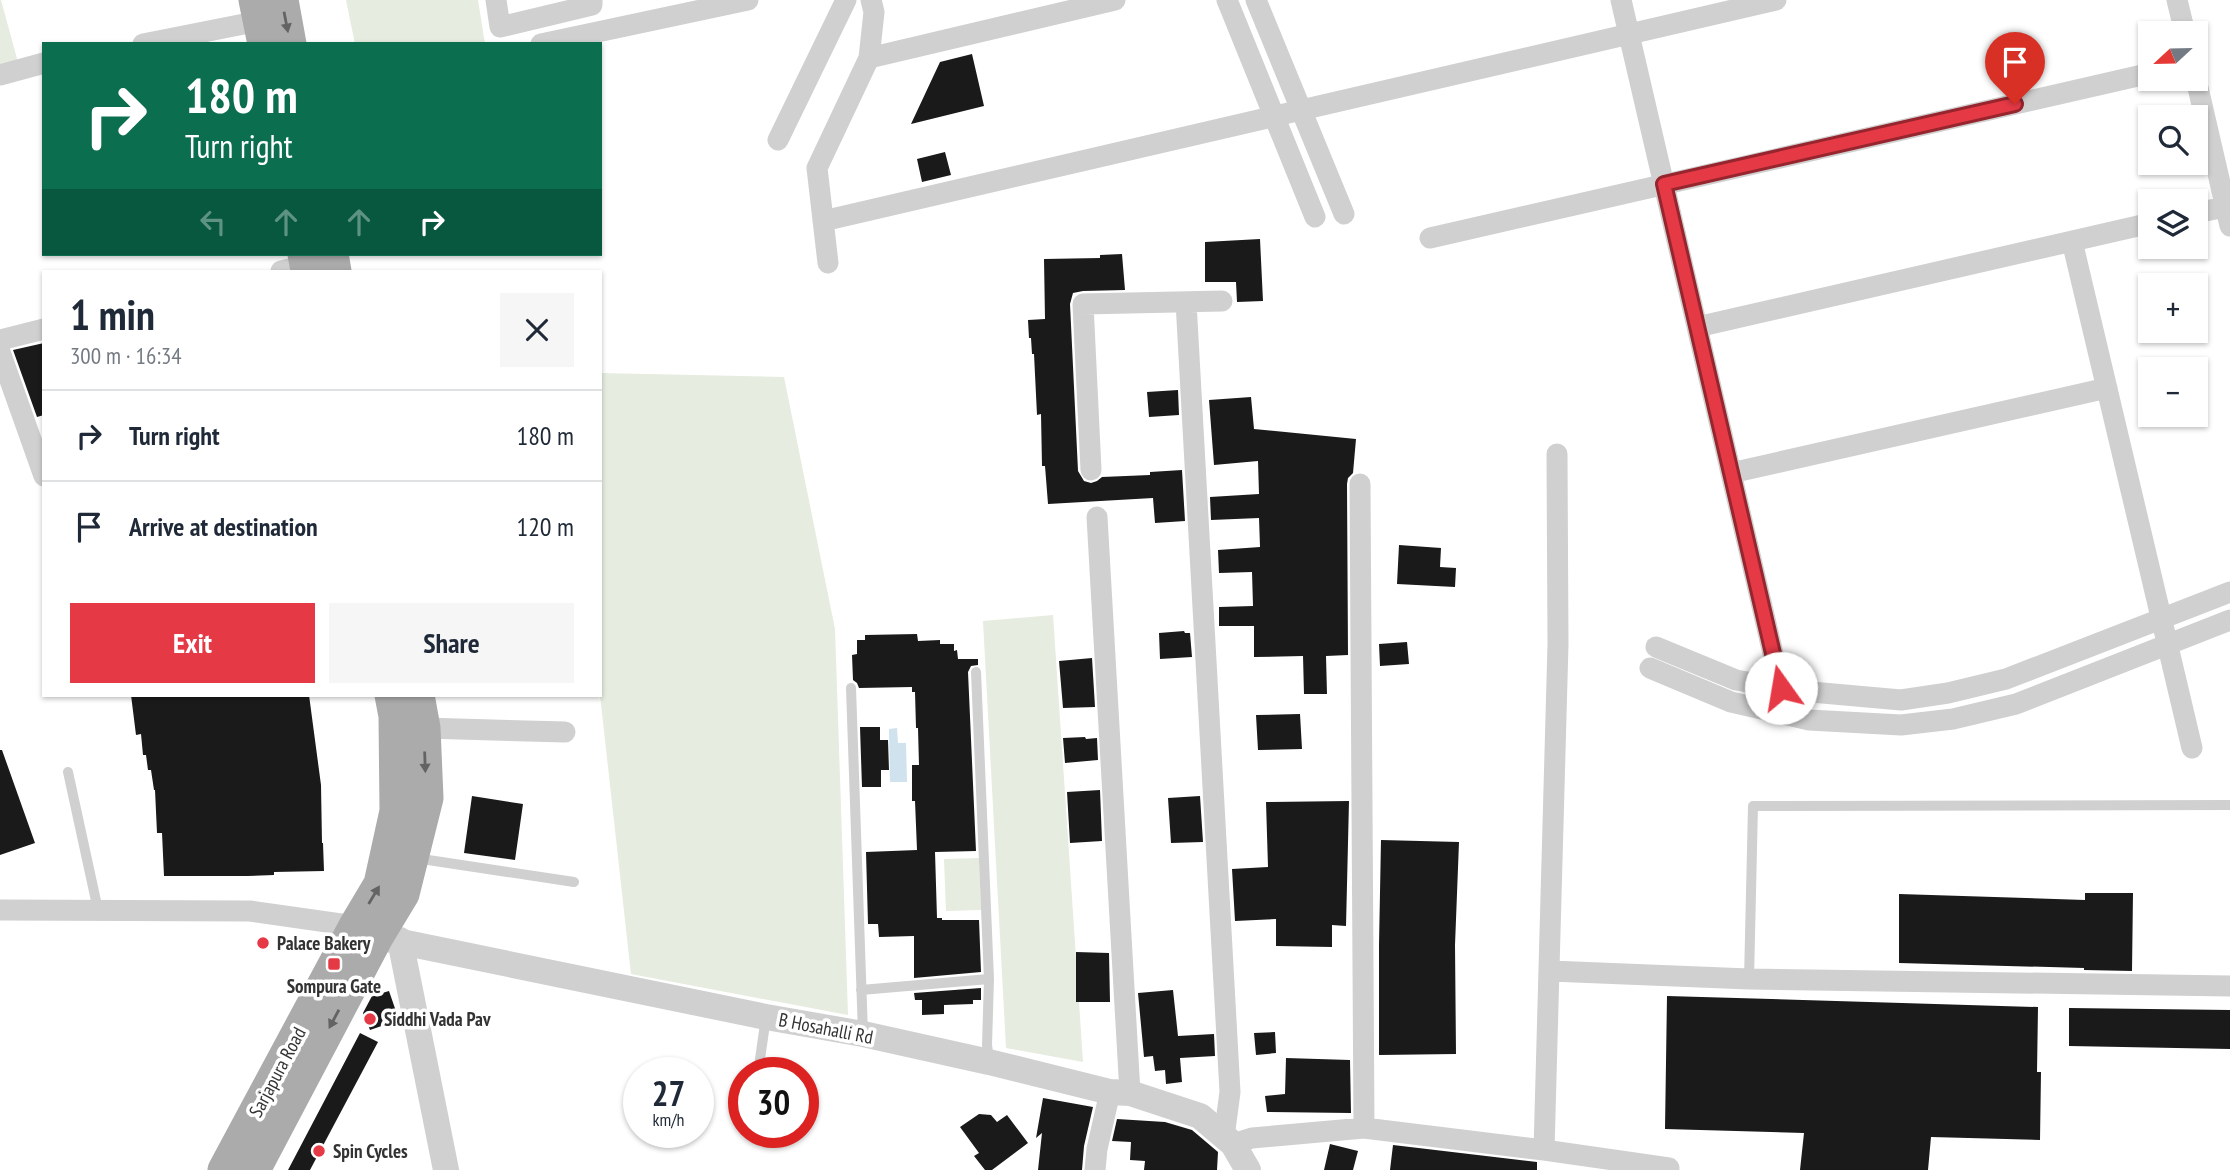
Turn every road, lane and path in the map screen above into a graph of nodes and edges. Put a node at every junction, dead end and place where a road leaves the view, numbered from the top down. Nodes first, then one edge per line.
1 (496, 0) edge
2 (592, 0) edge
3 (748, 0) edge
4 (846, 0) edge
5 (871, 0) edge
6 (1115, 0) edge
7 (1227, 0) edge
8 (1255, 0) edge
9 (1621, 0) edge
10 (1776, 0) edge
11 (2177, 0) edge
12 (265, 16) edge
13 (2182, 21) edge
14 (1629, 35) junction
15 (152, 42) edge
16 (288, 42) edge
17 (554, 42) edge
18 (869, 58) junction
19 (42, 64) edge
20 (0, 75) edge
21 (2138, 76) edge
22 (2199, 91) edge
23 (1301, 112) junction
24 (1275, 118) junction
25 (778, 140) dead end
26 (1664, 184) junction
27 (1344, 214) dead end
28 (2208, 214) edge
29 (2228, 216) edge
30 (1315, 217) dead end
31 (823, 221) junction
32 (2138, 226) edge
33 (1430, 237) dead end
34 (2073, 241) junction
35 (828, 263) dead end
36 (1222, 301) dead end
37 (1186, 302) junction
38 (1697, 327) junction
39 (42, 330) edge
40 (0, 340) edge
41 (0, 352) edge
42 (2107, 388) junction
43 (1557, 453) dead end
44 (42, 470) edge
45 (1091, 470) dead end
46 (1731, 473) junction
47 (1360, 484) dead end
48 (1097, 517) dead end
49 (2230, 592) edge
50 (2162, 618) junction
51 (2230, 620) edge
52 (2168, 644) junction
53 (1656, 647) dead end
54 (1650, 668) dead end
55 (976, 673) dead end
56 (851, 688) dead end
57 (1781, 688) junction
58 (391, 697) edge
59 (418, 697) edge
60 (424, 728) junction
61 (565, 732) dead end
62 (2192, 748) dead end
63 (68, 772) dead end
64 (2230, 805) edge
65 (412, 857) junction
66 (574, 882) dead end
67 (0, 910) edge
68 (98, 910) junction
69 (378, 934) junction
70 (1550, 971) junction
71 (989, 979) junction
72 (1749, 979) junction
73 (2230, 986) edge
74 (861, 990) junction
75 (766, 1017) junction
76 (863, 1034) junction
77 (760, 1057) edge
78 (989, 1062) junction
79 (1120, 1093) junction
80 (1364, 1128) junction
81 (1229, 1140) junction
82 (1544, 1150) junction
83 (1669, 1167) dead end
84 (224, 1170) edge
85 (254, 1170) edge
86 (446, 1170) edge
87 (1095, 1170) edge
88 (1248, 1170) edge

1 - 2 street
3 - 17 street
4 - 25 street
5 - 18 street
6 - 18 street
7 - 24 street
8 - 23 street
9 - 14 street
10 - 14 street
11 - 13 street
12 - 15 street
12 -> 16 main road
14 - 23 street
14 - 26 street
18 - 31 street
19 - 20 street
21 - 26 street
22 - 29 street
23 - 24 street
23 - 27 street
24 - 30 street
24 - 31 street
26 - 33 street
26 - 38 street
28 - 29 street
31 - 35 street
32 - 34 street
34 - 38 street
34 - 42 street
36 - 37 street
37 - 45 street
37 - 81 street
38 - 46 street
39 - 40 street
41 - 44 street
42 - 46 street
42 - 50 street
43 - 70 street
46 - 57 street
47 - 80 street
48 - 79 street
49 - 50 street
50 - 52 street
50 - 57 street
51 - 52 street
52 - 54 street
52 - 62 street
53 - 57 street
55 - 71 lane
56 - 74 lane
69 -> 58 main road, Sarjapura Road
59 - 60 main road, Sarjapura Road
60 - 61 street
60 -> 65 main road, Sarjapura Road
63 - 68 lane
64 - 72 lane
65 - 66 lane
65 - 69 main road, Sarjapura Road
67 - 68 street
68 - 69 street
69 - 75 street, B Hosahalli Rd
69 - 84 main road, Sarjapura Road
69 -> 85 main road, Sarjapura Road
69 - 86 street
70 - 72 street
70 - 82 street
71 - 74 lane
71 - 78 lane
72 - 73 street
74 - 76 lane
75 - 76 street, B Hosahalli Rd
75 - 77 lane
76 - 78 street, B Hosahalli Rd
78 - 79 street, B Hosahalli Rd
79 - 81 street, B Hosahalli Rd
79 - 87 street
80 - 81 street
80 - 82 street
81 - 88 street, B Hosahalli Rd
82 - 83 street

